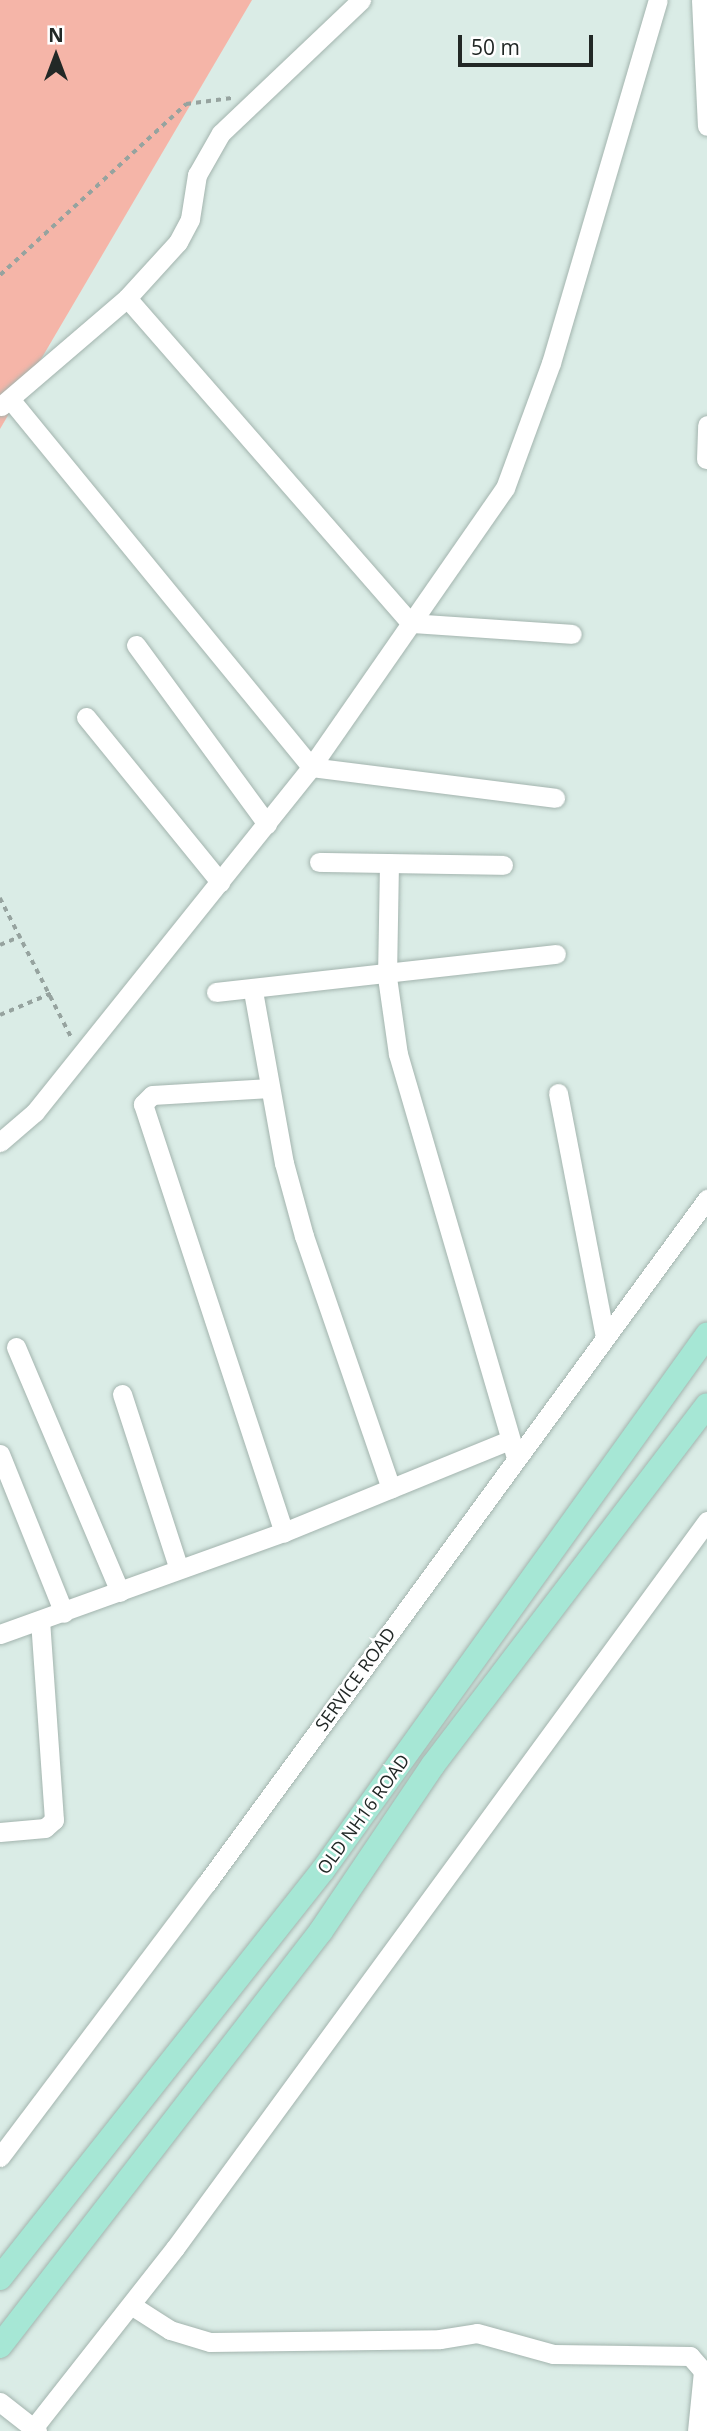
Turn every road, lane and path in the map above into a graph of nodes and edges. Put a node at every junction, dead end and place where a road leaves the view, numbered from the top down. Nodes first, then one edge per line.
1 (361, 0) edge
2 (658, 0) edge
3 (701, 0) edge
4 (264, 96) junction
5 (707, 126) edge
6 (0, 275) edge
7 (127, 298) junction
8 (5, 403) edge
9 (707, 425) edge
10 (706, 459) edge
11 (411, 623) junction
12 (572, 634) dead end
13 (136, 645) dead end
14 (86, 717) dead end
15 (311, 767) junction
16 (555, 798) dead end
17 (267, 824) junction
18 (319, 862) dead end
19 (389, 863) junction
20 (503, 865) dead end
21 (220, 882) junction
22 (0, 898) edge
23 (2, 906) edge
24 (21, 936) junction
25 (0, 944) edge
26 (556, 954) dead end
27 (387, 977) junction
28 (253, 991) junction
29 (216, 992) dead end
30 (52, 993) junction
31 (0, 1015) edge
32 (78, 1053) junction
33 (270, 1088) junction
34 (558, 1093) dead end
35 (0, 1142) edge
36 (707, 1199) edge
37 (707, 1335) edge
38 (605, 1336) junction
39 (16, 1347) dead end
40 (122, 1394) dead end
41 (707, 1405) edge
42 (513, 1449) junction
43 (0, 1454) edge
44 (391, 1488) junction
45 (707, 1521) edge
46 (284, 1532) junction
47 (179, 1569) junction
48 (120, 1592) junction
49 (64, 1613) junction
50 (40, 1621) junction
51 (0, 1634) edge
52 (0, 1832) edge
53 (0, 2157) edge
54 (0, 2278) edge
55 (131, 2305) junction
56 (0, 2346) edge
57 (0, 2402) edge
58 (33, 2430) edge
59 (697, 2431) edge

1 - 4 street
2 - 11 street
3 - 5 street
4 - 6 path
4 - 7 street
7 - 8 street
7 - 11 street
8 - 15 street
9 - 10 street
11 - 12 street
11 - 15 street
13 - 17 street
14 - 21 street
15 - 16 street
15 - 17 street
17 - 21 street
18 - 19 street
19 - 20 street
19 - 27 street
21 - 32 street
22 - 23 path
23 - 24 path
24 - 25 path
24 - 30 path
26 - 27 street
27 - 28 street
27 - 42 street
28 - 29 street
28 - 33 street
30 - 31 path
30 - 32 path
32 - 35 street
33 - 44 street
33 - 46 street
34 - 38 street
36 - 38 street, SERVICE ROAD
37 - 54 main road, OLD NH16 ROAD
38 - 42 street, SERVICE ROAD
39 - 48 street
40 - 47 street
41 - 56 main road, OLD NH16 ROAD
42 - 44 street
42 - 53 street, SERVICE ROAD
43 - 49 street
44 - 46 street
45 - 55 street
46 - 47 street
47 - 48 street
48 - 49 street
49 - 50 street
50 - 51 street
50 - 52 street
55 - 58 street
55 - 59 street
57 - 58 street

